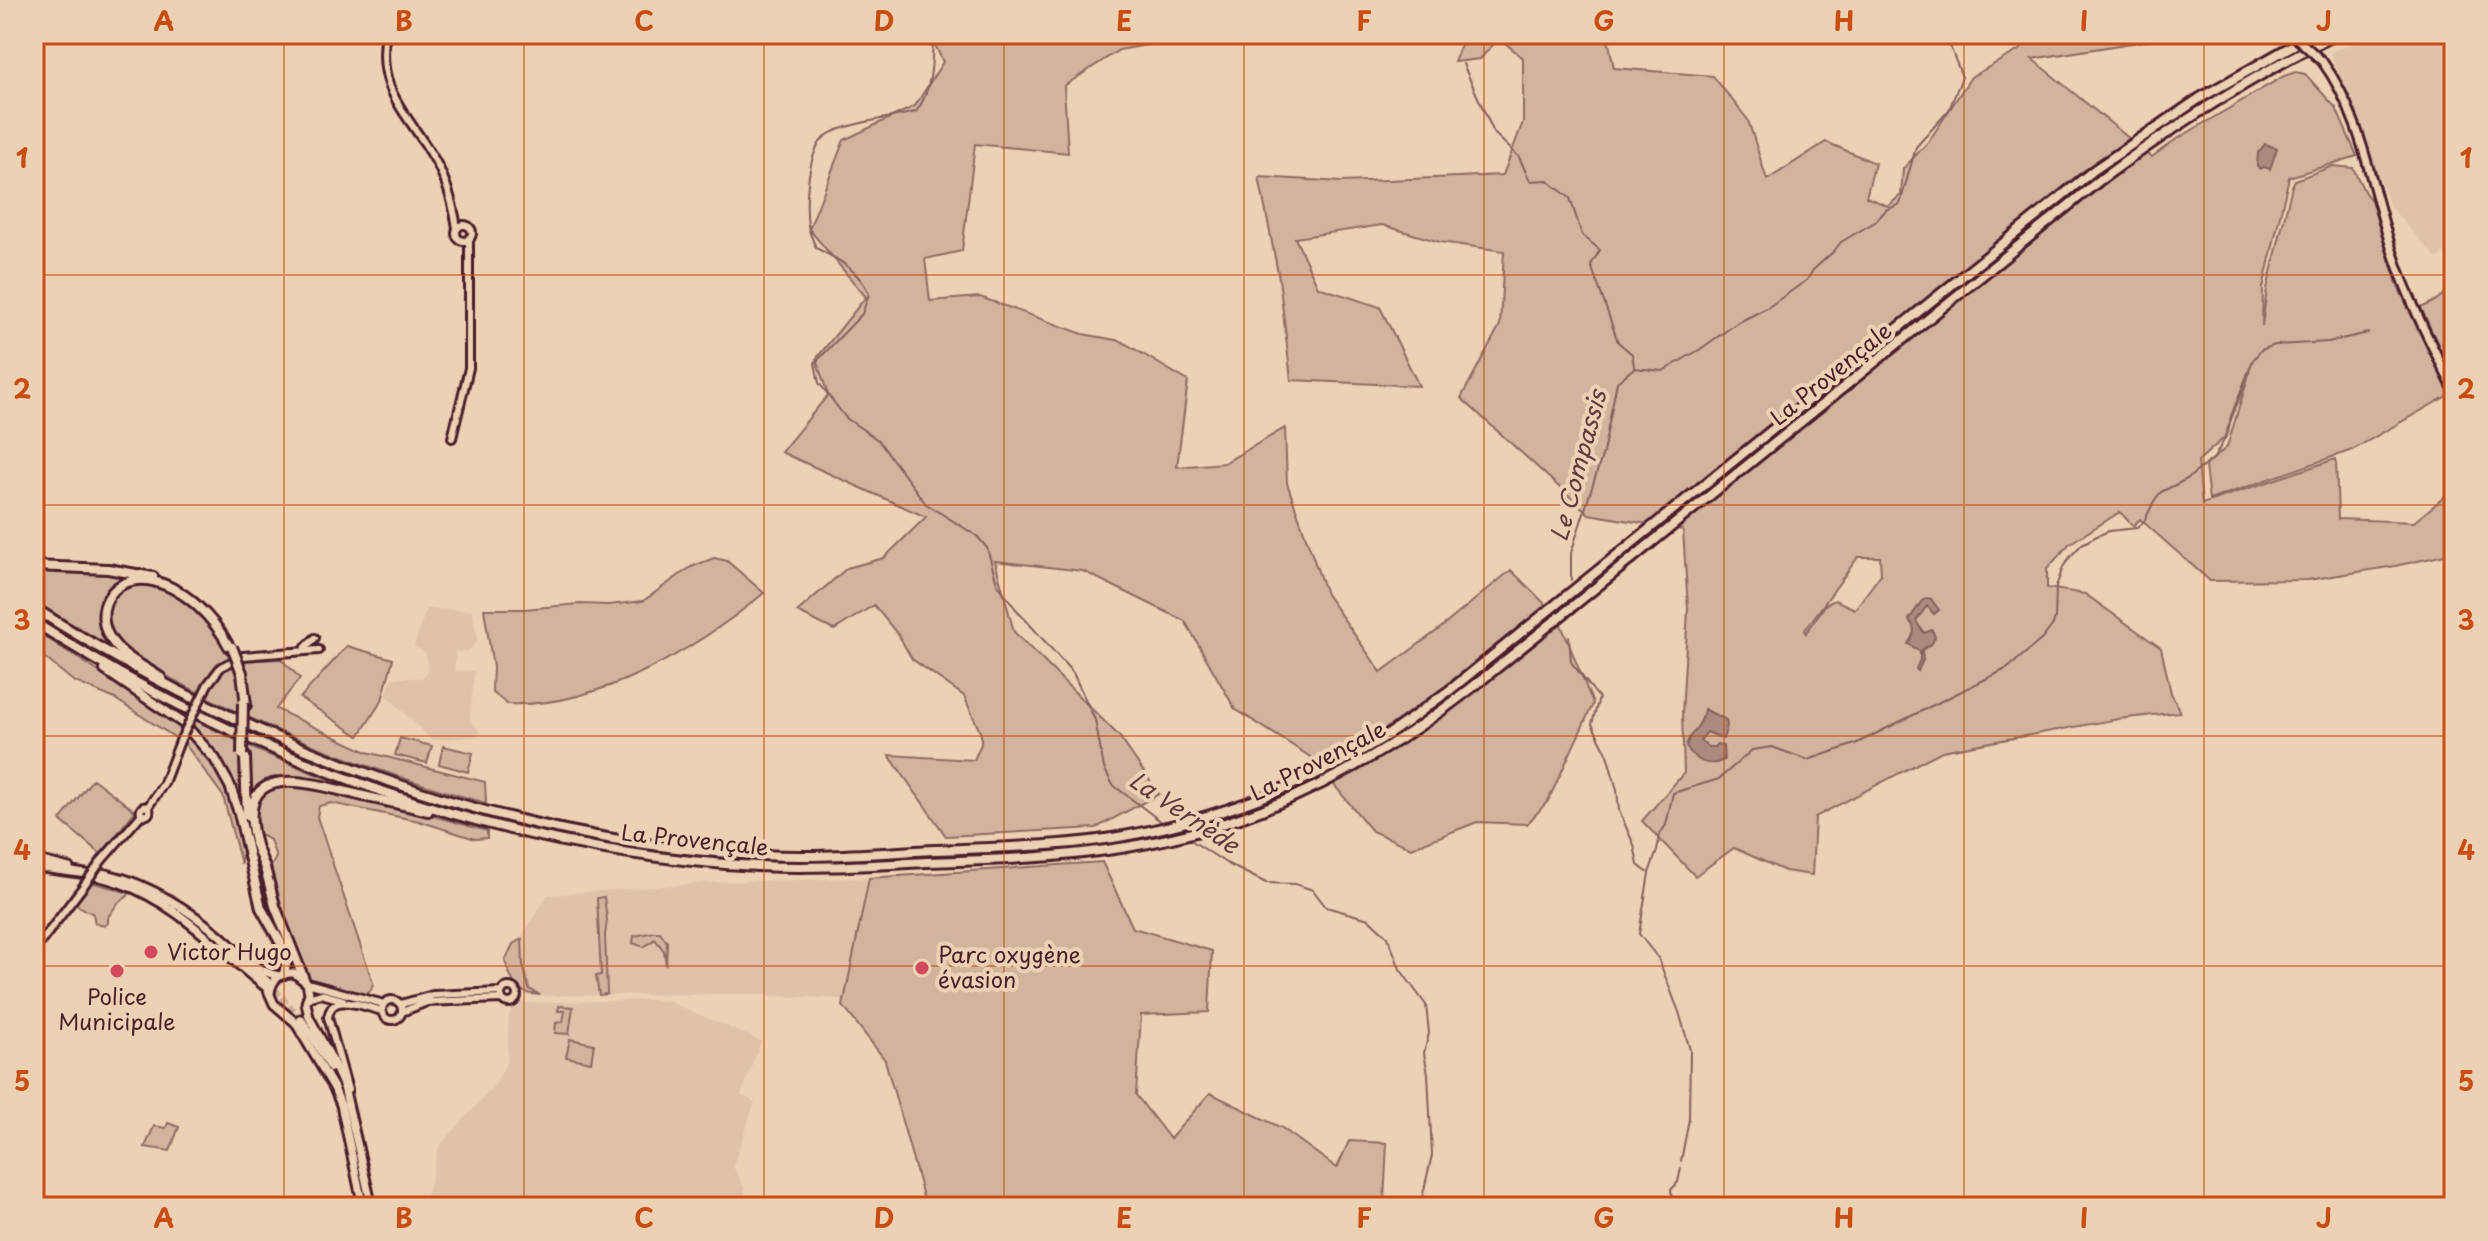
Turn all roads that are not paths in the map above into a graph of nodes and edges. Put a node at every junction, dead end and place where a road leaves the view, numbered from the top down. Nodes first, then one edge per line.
1 (386, 34) edge
2 (2292, 34) edge
3 (2313, 34) edge
4 (2337, 34) edge
5 (455, 210) junction
6 (466, 225) junction
7 (457, 228) junction
8 (469, 238) junction
9 (460, 240) junction
10 (468, 254) junction
11 (2454, 390) edge
12 (452, 438) dead end
13 (34, 566) edge
14 (34, 608) edge
15 (34, 622) edge
16 (315, 638) dead end
17 (231, 648) junction
18 (302, 650) junction
19 (319, 650) dead end
20 (86, 655) junction
21 (191, 699) junction
22 (244, 755) junction
23 (480, 821) junction
24 (246, 839) junction
25 (256, 845) junction
26 (34, 863) edge
27 (179, 907) junction
28 (34, 951) edge
29 (281, 975) junction
30 (305, 981) junction
31 (268, 982) tunnel mouth
32 (270, 994) junction
33 (307, 1001) junction
34 (355, 1004) junction
35 (401, 1004) junction
36 (383, 1007) junction
37 (283, 1010) junction
38 (402, 1012) junction
39 (301, 1019) tunnel mouth
40 (349, 1106) junction
41 (363, 1207) edge
42 (372, 1207) edge

1 - 5 street
2 - 11 main road, bridge
3 - 21 highway, La Provençale
4 - 23 highway, La Provençale
5 - 6 street
5 - 7 street
6 - 7 street
6 - 8 street
7 - 9 street
8 - 9 street
8 - 10 street
9 - 10 street
10 - 12 street
13 - 17 highway
14 - 21 highway, La Provençale
15 - 20 highway, La Provençale
16 - 18 street
17 - 21 highway
17 - 22 highway, bridge
18 - 19 street
18 - 28 street, bridge
20 - 23 highway, La Provençale
20 - 24 highway
22 - 24 highway
22 - 25 highway
23 - 25 highway
24 - 29 highway
25 - 30 highway
26 - 27 main road
26 - 32 main road
27 - 29 main road
27 - 31 main road
29 - 30 main road
29 - 32 main road
30 - 33 main road
30 - 36 street
32 - 37 main road
33 - 34 street
33 - 37 main road
33 - 40 main road
34 - 36 street
34 - 40 street
35 - 36 street
35 - 38 street
35 - 38 street
36 - 38 street
37 - 41 main road
39 - 40 main road
40 - 42 main road

